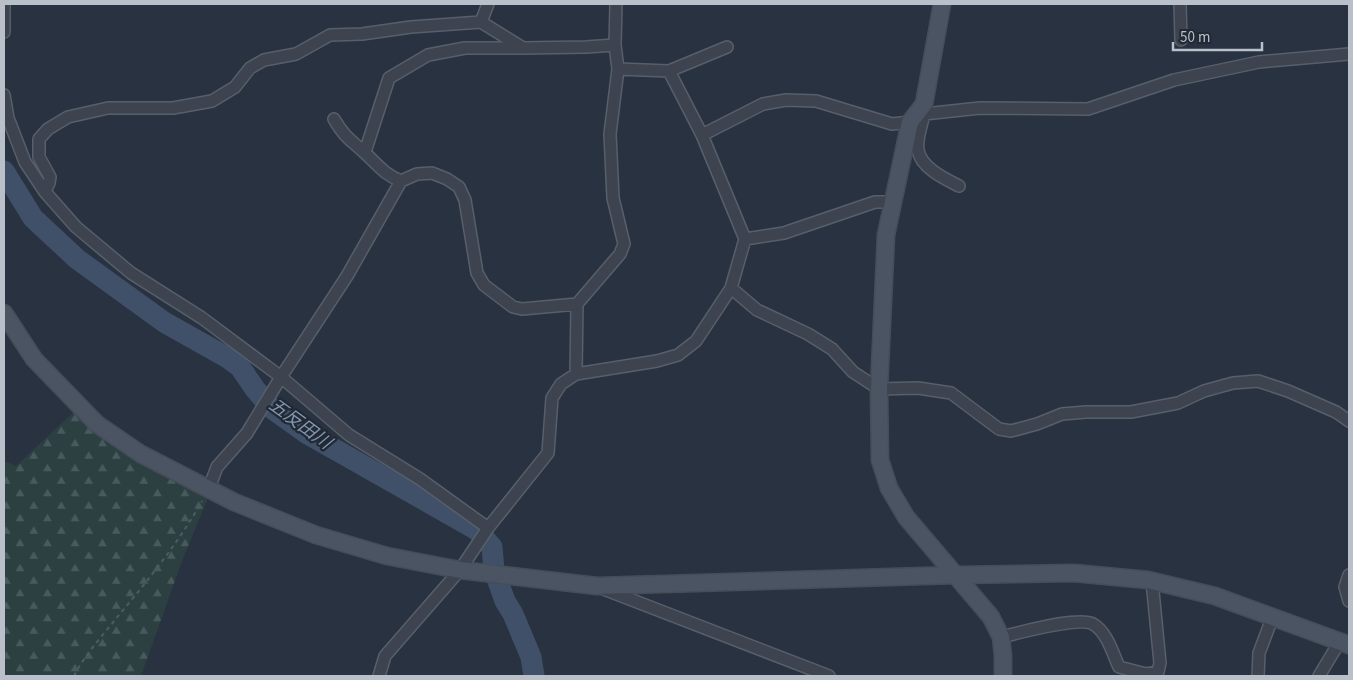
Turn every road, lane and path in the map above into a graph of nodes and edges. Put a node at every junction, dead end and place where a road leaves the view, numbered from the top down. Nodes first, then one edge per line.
1 (4, 4) edge
2 (488, 4) edge
3 (616, 4) edge
4 (942, 4) edge
5 (1180, 4) edge
6 (481, 22) junction
7 (4, 32) edge
8 (1181, 40) dead end
9 (615, 44) junction
10 (727, 47) dead end
11 (523, 48) junction
12 (1349, 54) edge
13 (618, 69) junction
14 (669, 71) junction
15 (4, 95) edge
16 (916, 117) junction
17 (334, 119) dead end
18 (702, 135) junction
19 (365, 152) junction
20 (400, 181) junction
21 (959, 186) dead end
22 (45, 192) junction
23 (892, 202) junction
24 (745, 239) junction
25 (731, 288) junction
26 (577, 304) junction
27 (4, 313) edge
28 (576, 374) junction
29 (281, 377) junction
30 (879, 389) junction
31 (1349, 420) edge
32 (209, 488) junction
33 (488, 528) junction
34 (460, 570) junction
35 (956, 575) junction
36 (1349, 575) edge
37 (1152, 581) junction
38 (597, 586) junction
39 (1349, 601) edge
40 (1273, 616) junction
41 (1001, 637) junction
42 (1346, 642) edge
43 (74, 676) edge
44 (379, 676) edge
45 (829, 676) edge
46 (1003, 676) edge
47 (1258, 676) edge
48 (1319, 676) edge

1 - 7 street
2 - 6 street
3 - 9 street
4 - 16 street
5 - 8 street
6 - 11 street
6 - 22 street
9 - 11 street
9 - 13 street
10 - 14 street
11 - 19 street
12 - 16 street
13 - 14 street
13 - 26 street
14 - 18 street
15 - 22 street
16 - 18 street
16 - 21 street
16 - 23 street
17 - 19 street
18 - 24 street
19 - 20 street
20 - 26 street
20 - 29 street
22 - 29 street
23 - 24 street
23 - 30 street
24 - 25 street
25 - 28 street
25 - 30 street
26 - 28 street
27 - 32 street
28 - 33 street
29 - 32 street
29 - 33 street
30 - 31 street
30 - 35 street
32 - 34 street
32 - 43 path
33 - 34 street
34 - 38 street
34 - 44 street
35 - 37 street
35 - 38 street
35 - 41 street
36 - 39 street
37 - 40 street
37 - 41 street
38 - 45 street
40 - 42 street
40 - 47 street
41 - 46 street
42 - 48 street

